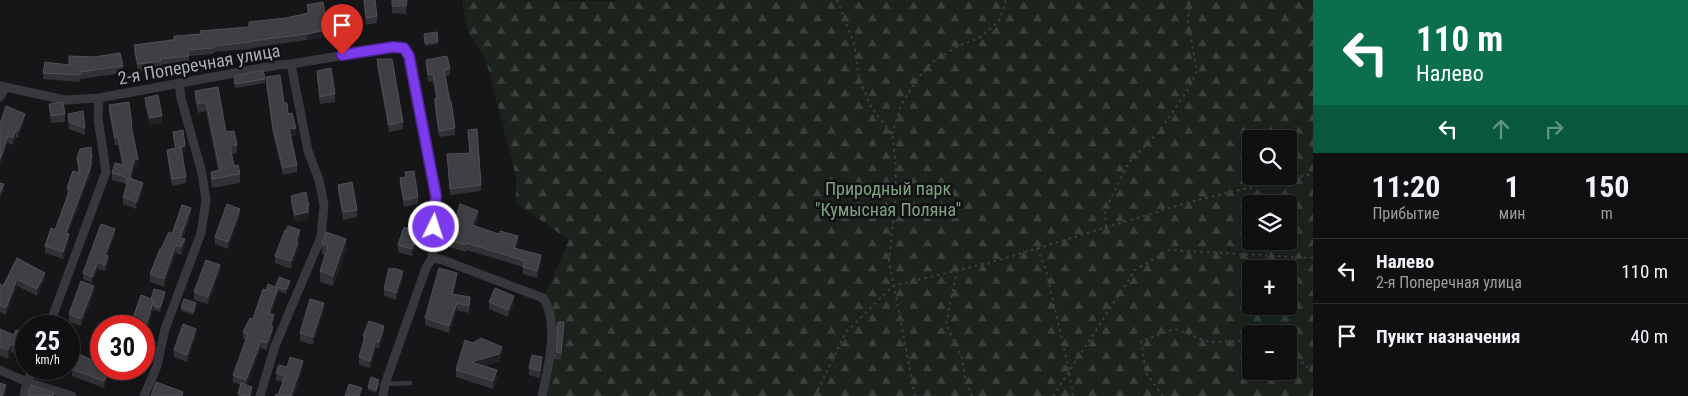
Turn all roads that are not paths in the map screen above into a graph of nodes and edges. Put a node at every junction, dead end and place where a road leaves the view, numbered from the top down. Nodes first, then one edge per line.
1 (291, 64) junction
2 (179, 83) junction
3 (2, 87) edge
4 (0, 97) edge
5 (99, 98) junction
6 (432, 258) junction
7 (53, 315) edge
8 (0, 370) edge
9 (27, 382) junction
10 (410, 383) dead end
11 (385, 384) junction
12 (24, 396) edge
13 (72, 396) edge
14 (144, 396) edge
15 (260, 396) edge
16 (383, 396) edge
17 (542, 396) edge

1 - 2 street, 2-я Поперечная улица
1 - 6 street, 2-я Поперечная улица
1 - 15 street
2 - 5 street, 2-я Поперечная улица
2 - 14 street
3 - 4 street
3 - 5 street, 2-я Поперечная улица
5 - 7 street
6 - 11 street
6 - 17 street
8 - 9 street
9 - 12 street
9 - 13 street
10 - 11 lane
11 - 16 street

